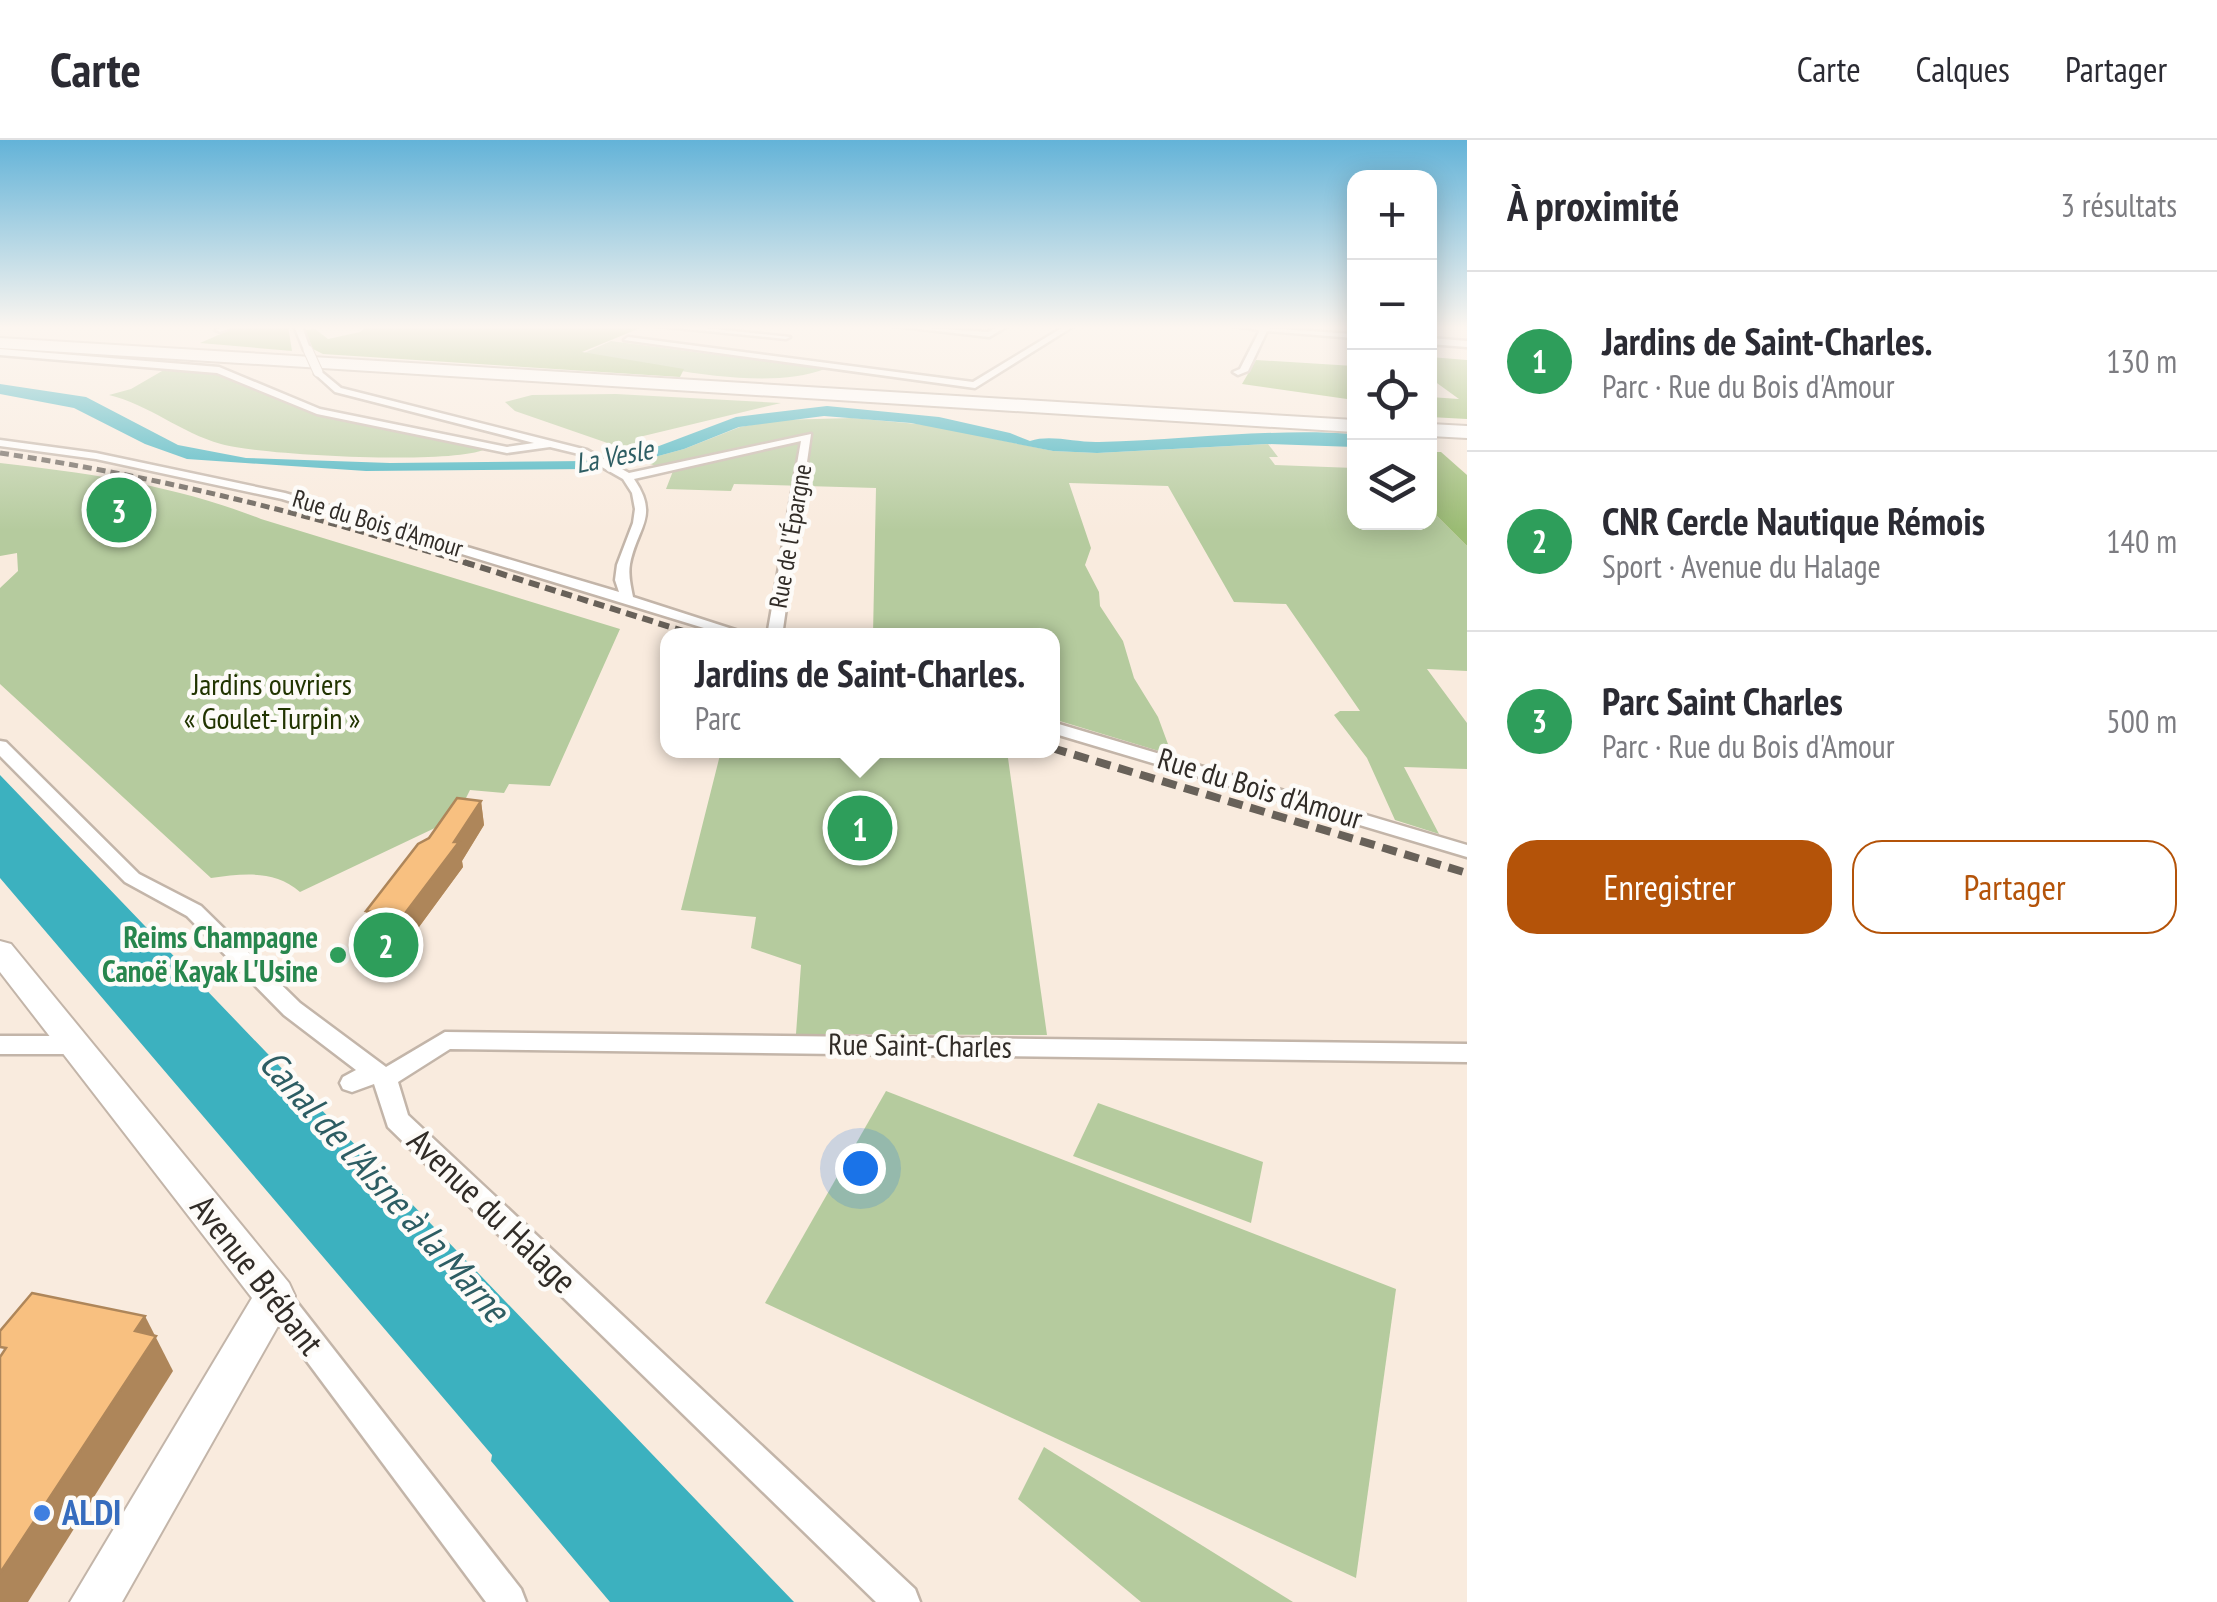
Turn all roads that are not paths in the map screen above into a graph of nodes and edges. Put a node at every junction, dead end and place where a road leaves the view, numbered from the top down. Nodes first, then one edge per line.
1 (277, 394) edge
2 (349, 394) edge
3 (873, 394) edge
4 (1347, 423) edge
5 (1437, 428) edge
6 (1467, 430) edge
7 (0, 443) edge
8 (548, 444) junction
9 (628, 478) junction
10 (627, 596) junction
11 (720, 628) edge
12 (775, 628) edge
13 (1060, 730) edge
14 (0, 746) edge
15 (1467, 851) edge
16 (0, 951) edge
17 (73, 1044) junction
18 (0, 1045) edge
19 (1467, 1053) edge
20 (371, 1078) junction
21 (275, 1296) junction
22 (95, 1602) edge
23 (508, 1602) edge
24 (902, 1602) edge

1 - 8 street
2 - 8 street, bridge
3 - 4 highway
5 - 6 highway
7 - 10 street, Rue du Bois d'Amour
8 - 9 street
9 - 10 street
9 - 12 street, Rue de l'Épargne
10 - 11 street, Rue du Bois d'Amour
13 - 15 street, Rue du Bois d'Amour
14 - 20 street
16 - 17 main road, Avenue Brébant
17 - 18 street
17 - 21 main road, Avenue Brébant
19 - 20 street, Rue Saint-Charles
20 - 24 street, Avenue du Halage
21 - 22 main road
21 - 23 street, Avenue Brébant

